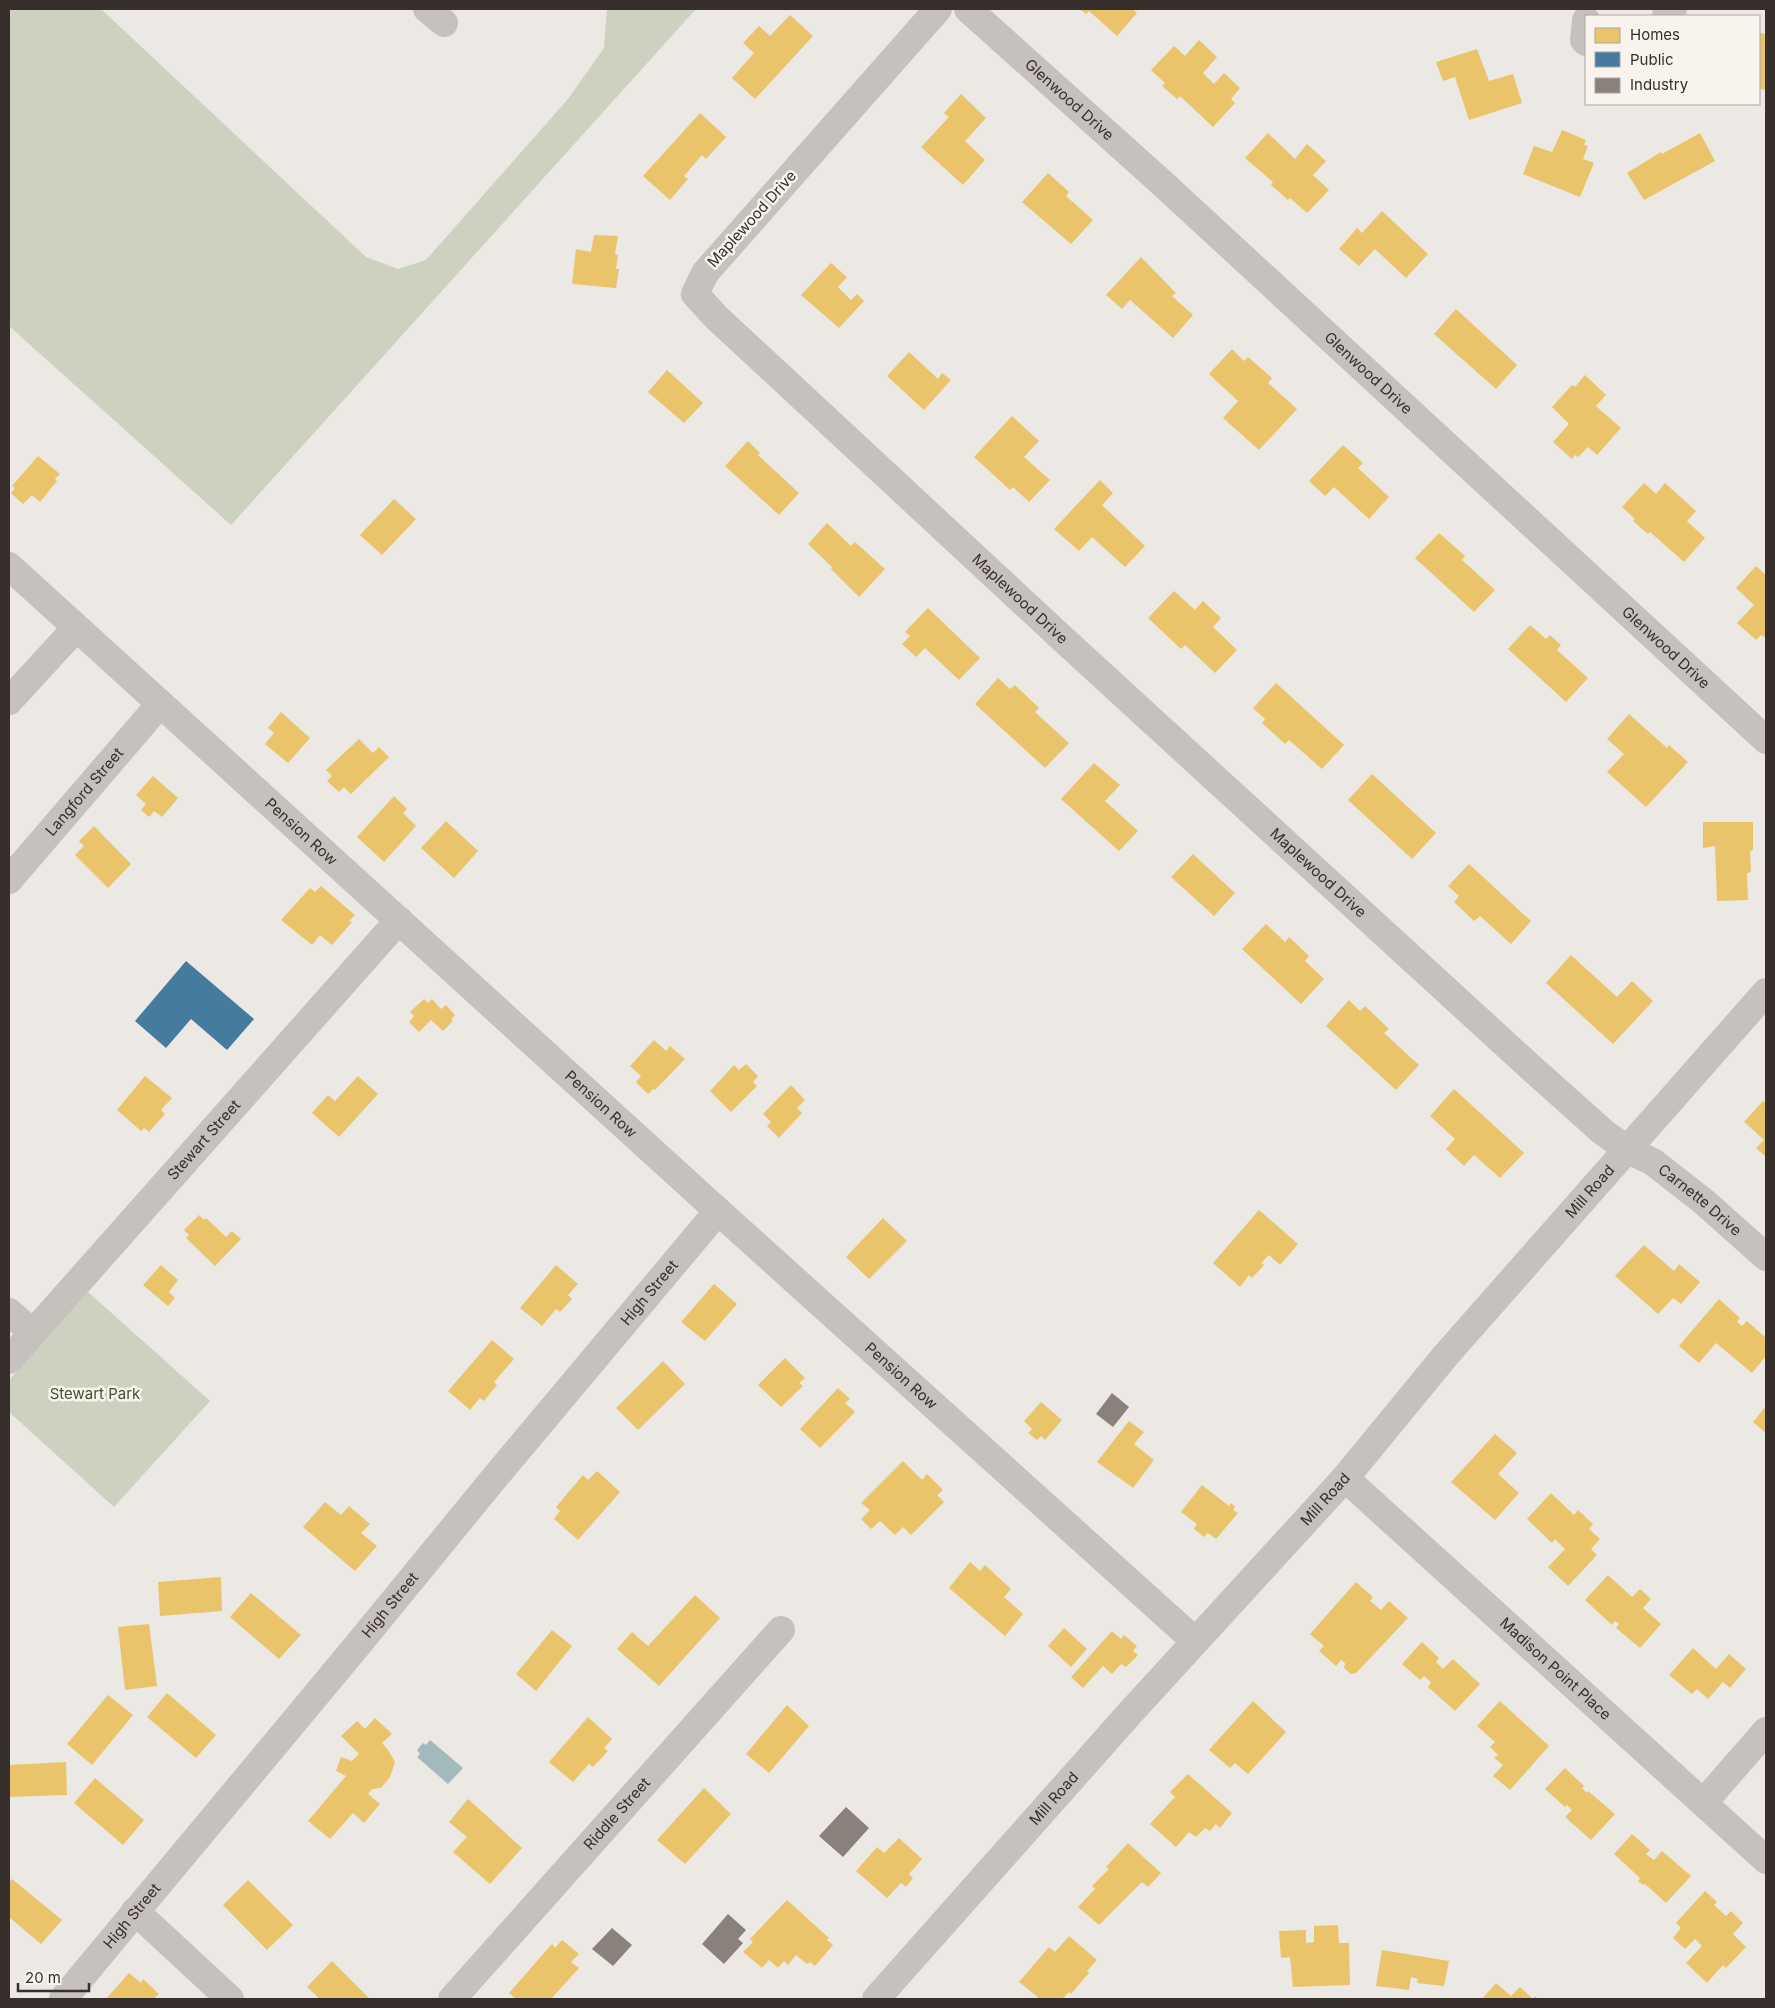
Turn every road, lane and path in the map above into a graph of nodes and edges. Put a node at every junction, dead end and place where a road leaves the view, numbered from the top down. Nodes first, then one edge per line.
1 (938, 9) edge
2 (968, 9) edge
3 (9, 566) edge
4 (76, 628) junction
5 (9, 700) edge
6 (160, 704) junction
7 (1766, 740) edge
8 (9, 880) edge
9 (399, 920) junction
10 (1766, 992) edge
11 (1628, 1150) junction
12 (718, 1211) junction
13 (1766, 1257) edge
14 (9, 1312) edge
15 (33, 1333) junction
16 (9, 1360) edge
17 (1345, 1478) junction
18 (781, 1630) dead end
19 (1195, 1641) junction
20 (1766, 1731) edge
21 (1704, 1802) junction
22 (1766, 1860) edge
23 (135, 1911) junction
24 (63, 1999) edge
25 (230, 1999) edge
26 (452, 1999) edge
27 (876, 1999) edge

1 - 11 street, Maplewood Drive
2 - 7 street, Glenwood Drive
3 - 4 street, Pension Row
4 - 5 street
4 - 6 street, Pension Row
6 - 8 street, Langford Street
6 - 9 street, Pension Row
9 - 12 street, Pension Row
9 - 15 street, Stewart Street
10 - 11 street, Mill Road
11 - 13 street, Carnette Drive
11 - 17 street, Mill Road
12 - 19 street, Pension Row
12 - 23 street, High Street
14 - 15 street
15 - 16 street, Stewart Street
17 - 19 street, Mill Road
17 - 21 street, Madison Point Place
18 - 26 street, Riddle Street
19 - 27 street, Mill Road
20 - 21 street
21 - 22 street, Madison Point Place
23 - 24 street, High Street
23 - 25 street

